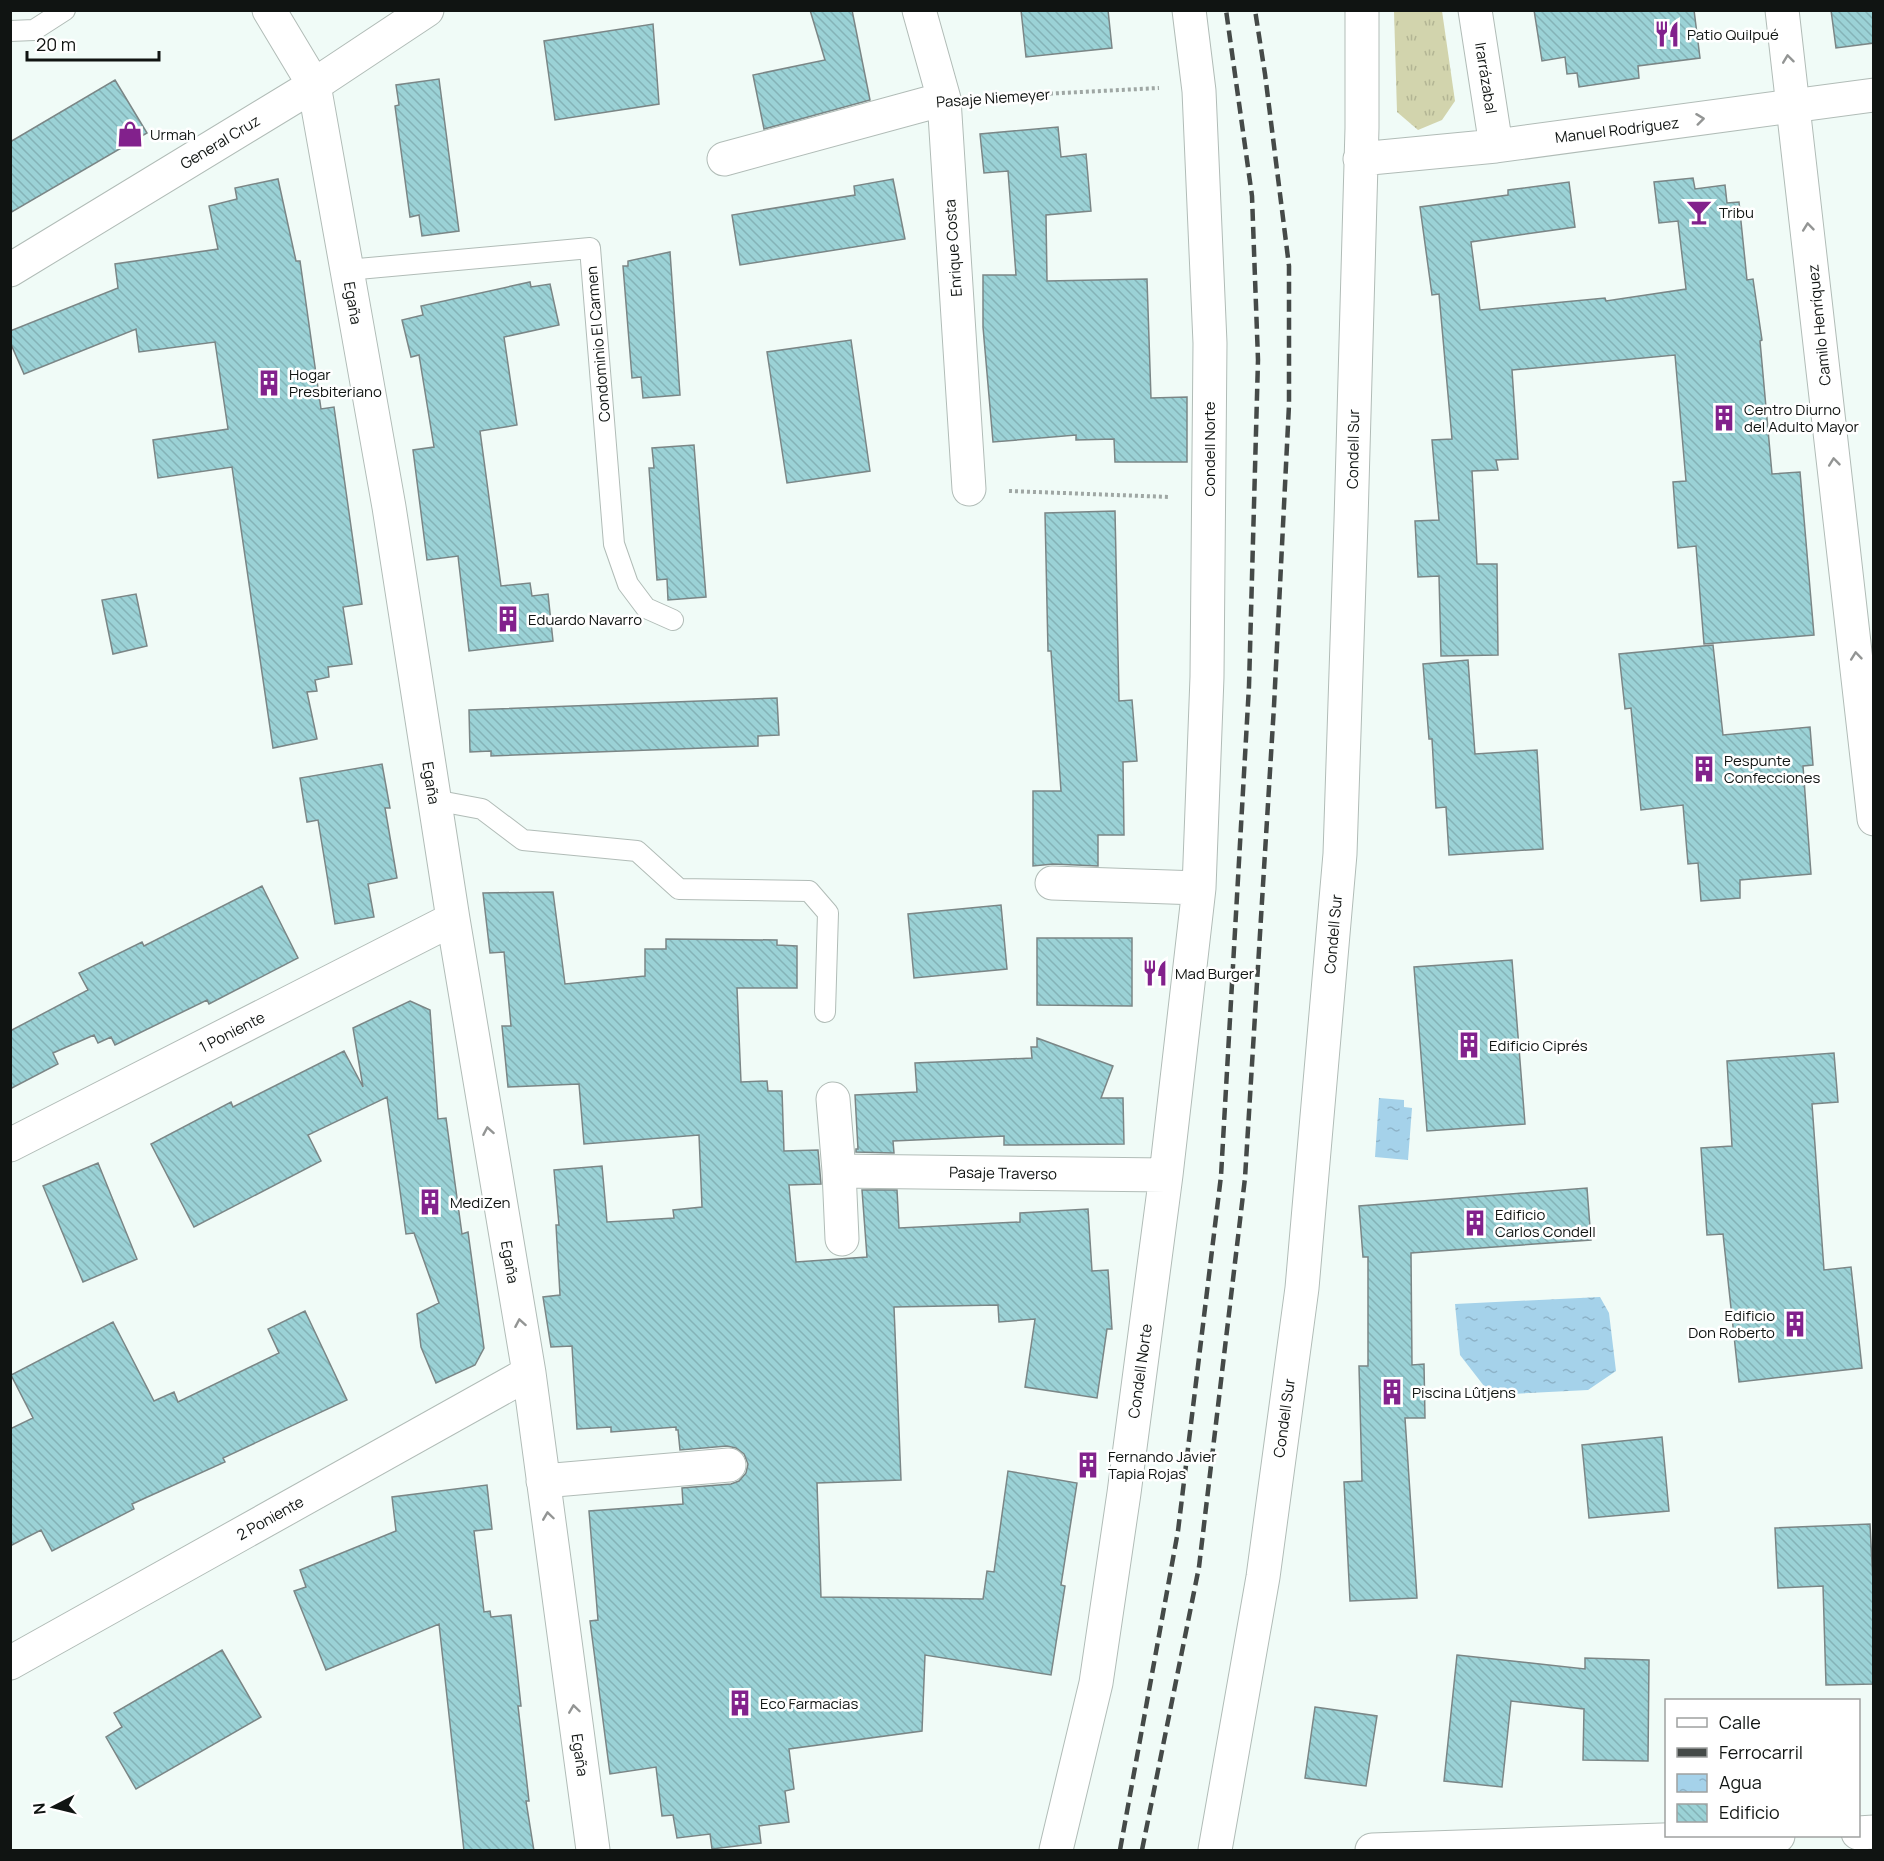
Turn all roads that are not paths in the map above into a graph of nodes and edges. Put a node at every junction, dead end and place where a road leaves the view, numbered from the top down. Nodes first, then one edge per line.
1 (65, 10) edge
2 (269, 10) edge
3 (427, 10) edge
4 (919, 10) edge
5 (1362, 10) edge
6 (1475, 10) edge
7 (1782, 10) edge
8 (1189, 13) edge
9 (10, 31) edge
10 (314, 85) junction
11 (1874, 95) edge
12 (944, 99) junction
13 (1794, 107) junction
14 (1496, 146) junction
15 (724, 159) dead end
16 (1360, 159) junction
17 (10, 270) edge
18 (348, 270) junction
19 (969, 489) road end
20 (673, 620) dead end
21 (1867, 688) edge
22 (434, 800) junction
23 (1874, 819) edge
24 (1052, 883) dead end
25 (1199, 888) junction
26 (453, 919) junction
27 (825, 1011) dead end
28 (832, 1099) dead end
29 (10, 1145) edge
30 (839, 1171) junction
31 (1166, 1175) junction
32 (842, 1239) dead end
33 (529, 1373) junction
34 (729, 1465) dead end
35 (543, 1481) junction
36 (10, 1663) edge
37 (1751, 1837) edge
38 (593, 1851) edge
39 (1056, 1851) edge
40 (1215, 1851) edge
41 (1372, 1851) edge

1 - 9 lane
2 - 10 street
3 - 10 street, General Cruz
4 - 12 street, Enrique Costa
5 - 16 street, Condell Sur
6 - 14 street, Irarrázabal
13 -> 7 street, Camilo Henríquez
8 - 25 street, Condell Norte
10 - 17 street, General Cruz
10 - 18 street, Egaña
11 - 13 street, Manuel Rodríguez
12 - 15 street, Pasaje Niemeyer
12 - 19 street, Enrique Costa
14 -> 13 street, Manuel Rodríguez
21 -> 13 street, Camilo Henríquez
14 - 16 street, Manuel Rodríguez
16 - 40 street, Condell Sur
18 - 20 lane, Condominio El Carmen
18 - 22 street, Egaña
21 - 23 street, Camilo Henríquez
22 - 26 street, Egaña
22 - 27 lane
24 - 25 street
25 - 31 street, Condell Norte
26 - 29 street, 1 Poniente
33 -> 26 street, Egaña
28 - 30 street
30 - 31 street, Pasaje Traverso
30 - 32 street
31 - 39 street, Condell Norte
33 - 35 street, Egaña
33 - 36 street, 2 Poniente
34 - 35 street
38 -> 35 street, Egaña
37 - 41 street

